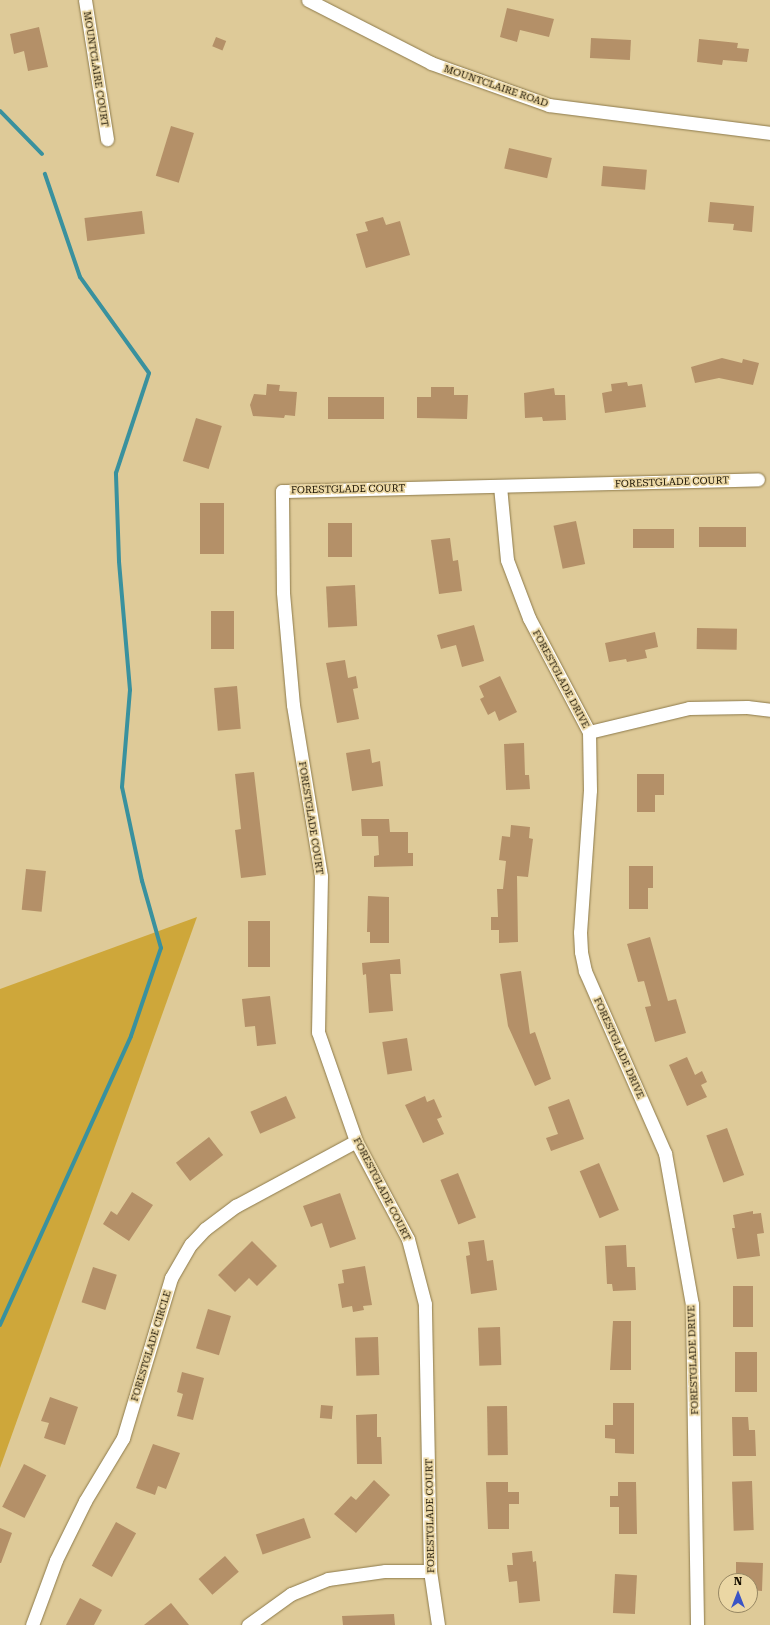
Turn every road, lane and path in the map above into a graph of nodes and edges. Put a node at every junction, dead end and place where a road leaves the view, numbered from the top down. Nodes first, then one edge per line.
1 (85, 0) edge
2 (308, 0) edge
3 (770, 133) edge
4 (106, 138) dead end
5 (758, 479) dead end
6 (500, 486) junction
7 (770, 710) edge
8 (589, 732) junction
9 (356, 1141) junction
10 (430, 1570) junction
11 (32, 1625) edge
12 (248, 1625) edge
13 (438, 1625) edge
14 (697, 1625) edge

1 - 4 street, MOUNTCLAIRE COURT
2 - 3 street, MOUNTCLAIRE ROAD
5 - 6 street, FORESTGLADE COURT
6 - 8 street, FORESTGLADE DRIVE
6 - 9 street, FORESTGLADE COURT
7 - 8 street
8 - 14 street, FORESTGLADE DRIVE
9 - 10 street, FORESTGLADE COURT
9 - 11 street, FORESTGLADE CIRCLE
10 - 12 street
10 - 13 street, FORESTGLADE COURT

